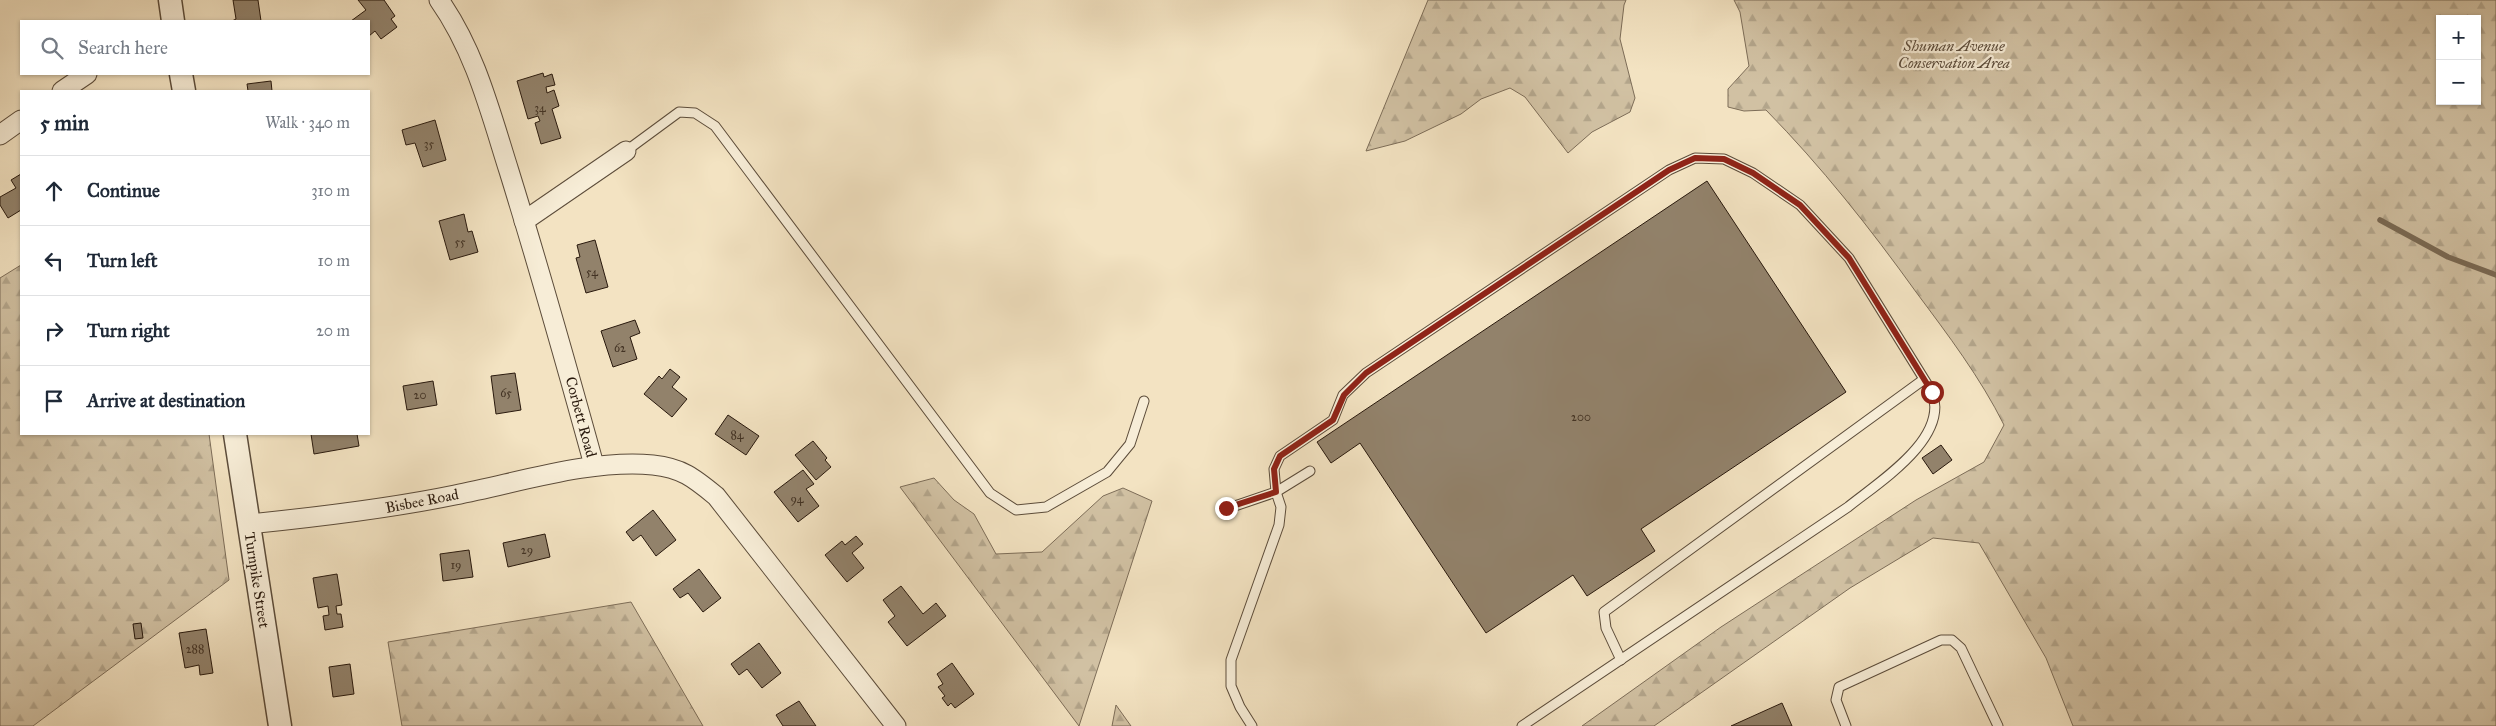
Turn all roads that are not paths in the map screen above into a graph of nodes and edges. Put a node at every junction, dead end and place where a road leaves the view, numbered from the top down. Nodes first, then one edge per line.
1 (439, 0) edge
2 (86, 75) edge
3 (181, 75) edge
4 (63, 90) edge
5 (184, 90) edge
6 (20, 121) edge
7 (0, 134) edge
8 (626, 151) joint
9 (524, 221) junction
10 (1923, 380) junction
11 (1144, 401) dead end
12 (235, 435) edge
13 (594, 465) junction
14 (1310, 471) dead end
15 (1276, 492) junction
16 (1226, 508) dead end
17 (249, 524) junction
18 (1621, 660) junction
19 (280, 726) edge
20 (896, 726) edge
21 (1252, 726) edge
22 (1522, 726) edge
23 (1846, 726) edge
24 (1998, 726) edge

1 - 9 street, Corbett Road
2 - 4 street
3 - 5 street
6 - 7 street
8 - 9 street
8 - 11 lane
9 - 13 street, Corbett Road
10 - 15 lane
10 - 18 lane
10 - 18 lane
12 - 17 street, Turnpike Street
13 - 17 street, Bisbee Road
13 - 20 street, Corbett Road
14 - 15 lane
15 - 16 lane
15 - 21 lane
17 - 19 street, Turnpike Street
18 - 22 lane
23 - 24 lane

